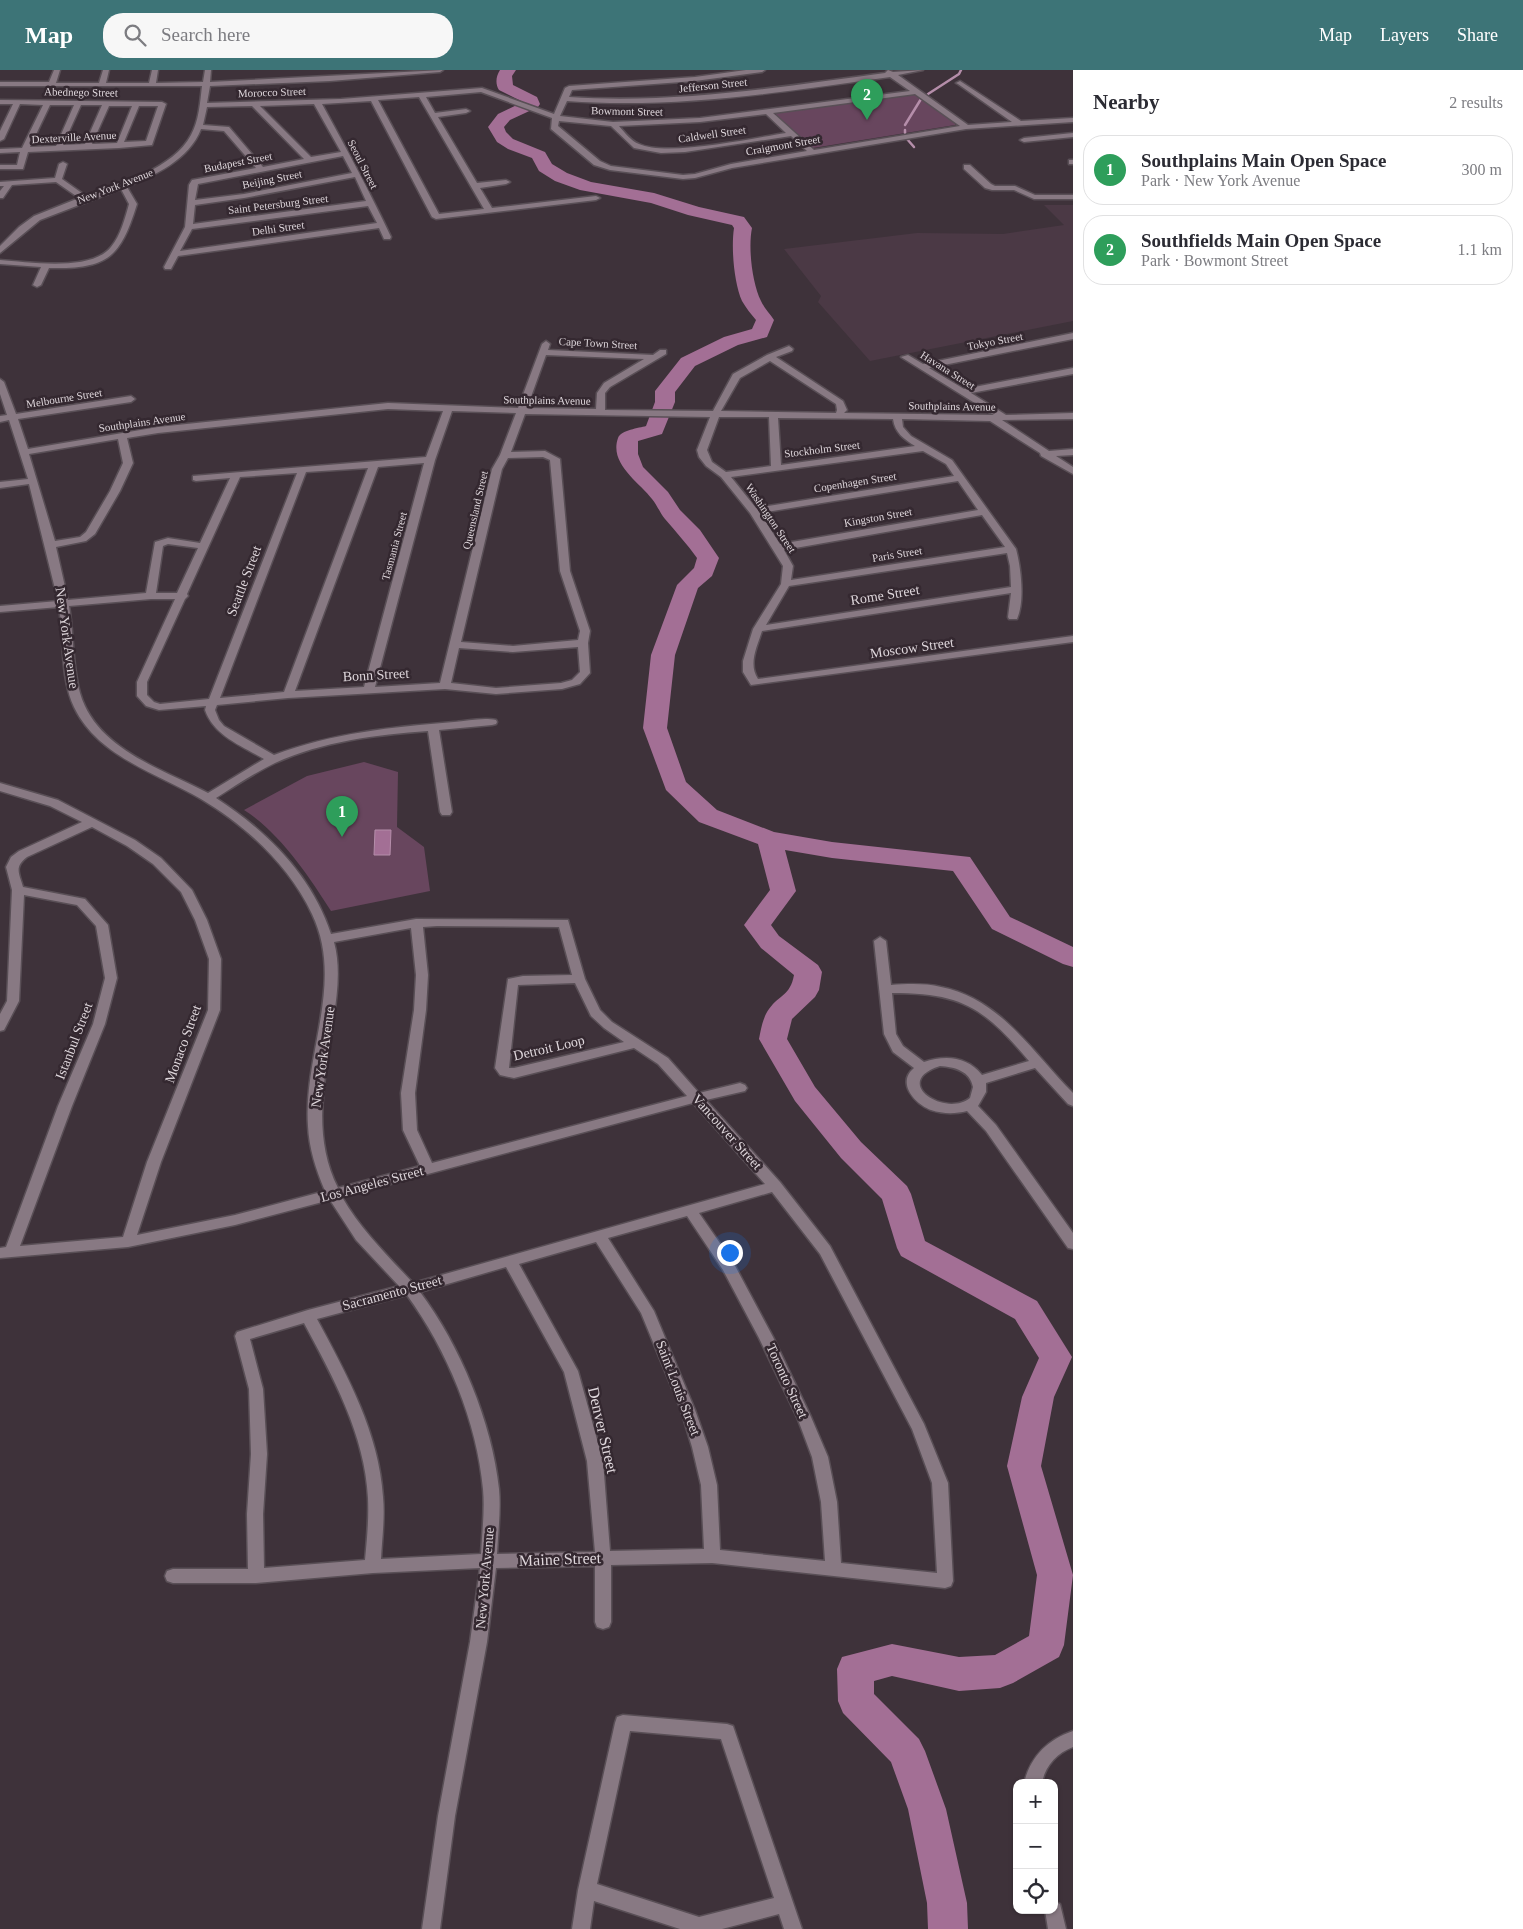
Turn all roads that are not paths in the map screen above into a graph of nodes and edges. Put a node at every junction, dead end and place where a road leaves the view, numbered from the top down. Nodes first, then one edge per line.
1 (57, 70) edge
2 (106, 70) edge
3 (155, 70) edge
4 (208, 70) edge
5 (306, 70) edge
6 (440, 70) edge
7 (762, 70) edge
8 (920, 70) edge
9 (889, 72) edge
10 (354, 74) edge
11 (305, 80) junction
12 (960, 83) dead end
13 (0, 84) edge
14 (206, 84) junction
15 (52, 85) junction
16 (102, 85) junction
17 (152, 85) junction
18 (917, 92) junction
19 (421, 94) junction
20 (373, 98) junction
21 (566, 99) junction
22 (341, 101) joint
23 (0, 102) edge
24 (18, 102) junction
25 (317, 102) junction
26 (46, 103) junction
27 (78, 103) junction
28 (106, 104) junction
29 (136, 104) junction
30 (254, 104) junction
31 (203, 105) junction
32 (466, 111) dead end
33 (768, 112) junction
34 (433, 115) junction
35 (556, 117) junction
36 (1073, 120) edge
37 (1020, 123) junction
38 (613, 124) junction
39 (198, 127) junction
40 (966, 127) junction
41 (792, 134) junction
42 (1073, 135) edge
43 (0, 139) edge
44 (1024, 140) dead end
45 (149, 143) joint
46 (119, 146) junction
47 (87, 147) junction
48 (58, 149) junction
49 (0, 151) edge
50 (24, 151) junction
51 (812, 152) junction
52 (345, 153) junction
53 (309, 160) junction
54 (63, 164) dead end
55 (967, 166) dead end
56 (0, 167) edge
57 (261, 169) junction
58 (357, 174) junction
59 (58, 180) junction
60 (506, 182) dead end
61 (10, 183) junction
62 (0, 184) edge
63 (122, 185) junction
64 (475, 186) junction
65 (0, 196) edge
66 (1073, 197) edge
67 (84, 198) junction
68 (596, 198) dead end
69 (191, 203) junction
70 (370, 204) junction
71 (489, 210) junction
72 (382, 225) junction
73 (189, 227) junction
74 (387, 237) dead end
75 (0, 251) edge
76 (177, 254) junction
77 (0, 262) edge
78 (46, 265) junction
79 (168, 267) dead end
80 (37, 285) dead end
81 (1073, 336) edge
82 (544, 348) joint
83 (789, 349) dead end
84 (662, 352) dead end
85 (652, 357) junction
86 (770, 357) junction
87 (906, 357) dead end
88 (922, 367) junction
89 (1073, 371) edge
90 (0, 382) edge
91 (962, 392) junction
92 (131, 399) dead end
93 (448, 409) junction
94 (522, 411) junction
95 (600, 412) junction
96 (716, 413) junction
97 (773, 414) junction
98 (838, 416) junction
99 (1073, 416) edge
100 (13, 417) junction
101 (897, 417) junction
102 (992, 418) junction
103 (1005, 418) junction
104 (0, 419) edge
105 (122, 436) junction
106 (923, 448) junction
107 (24, 452) junction
108 (1073, 452) edge
109 (1044, 454) junction
110 (505, 455) junction
111 (430, 460) junction
112 (374, 464) junction
113 (776, 467) junction
114 (303, 470) junction
115 (1073, 471) edge
116 (236, 475) junction
117 (724, 475) junction
118 (196, 478) dead end
119 (961, 478) junction
120 (33, 480) junction
121 (0, 486) edge
122 (754, 511) junction
123 (984, 512) junction
124 (50, 545) junction
125 (204, 546) junction
126 (777, 548) junction
127 (1011, 549) junction
128 (786, 584) junction
129 (1016, 589) junction
130 (151, 596) junction
131 (183, 596) junction
132 (64, 603) junction
133 (0, 609) edge
134 (1012, 618) dead end
135 (758, 629) junction
136 (1073, 639) edge
137 (583, 643) junction
138 (456, 645) junction
139 (445, 686) junction
140 (369, 690) junction
141 (288, 696) junction
142 (211, 702) junction
143 (492, 722) dead end
144 (434, 727) junction
145 (272, 759) junction
146 (0, 787) edge
147 (12, 790) junction
148 (208, 798) junction
149 (0, 799) edge
150 (446, 812) dead end
151 (91, 823) junction
152 (18, 890) junction
153 (416, 923) junction
154 (329, 939) junction
155 (880, 941) dead end
156 (579, 980) junction
157 (884, 989) junction
158 (0, 1027) edge
159 (638, 1043) junction
160 (1038, 1063) junction
161 (922, 1067) junction
162 (979, 1080) junction
163 (740, 1088) dead end
164 (696, 1098) junction
165 (1073, 1101) edge
166 (970, 1106) junction
167 (428, 1169) junction
168 (775, 1186) junction
169 (334, 1194) junction
170 (690, 1210) junction
171 (599, 1235) junction
172 (128, 1242) junction
173 (1073, 1244) edge
174 (6, 1253) edge
175 (510, 1261) junction
176 (410, 1289) junction
177 (308, 1316) junction
178 (712, 1556) junction
179 (603, 1558) junction
180 (489, 1561) junction
181 (373, 1566) junction
182 (833, 1569) junction
183 (173, 1576) dead end
184 (256, 1576) junction
185 (945, 1581) joint
186 (603, 1622) dead end
187 (1073, 1739) edge
188 (1034, 1779) edge
189 (587, 1890) junction
190 (785, 1904) junction
191 (1055, 1914) edge
192 (699, 1927) edge
193 (431, 1929) edge
194 (581, 1929) edge
195 (793, 1929) edge
196 (1057, 1929) edge

1 - 15 street
2 - 16 street
3 - 17 street
4 - 14 street, New York Avenue
5 - 11 street
6 - 10 street
7 - 21 street
8 - 9 street, Jefferson Street
9 - 18 street
9 - 21 street, Jefferson Street
10 - 11 street
11 - 14 street
12 - 37 street
13 - 15 street
14 - 17 street
14 - 31 street, New York Avenue
15 - 16 street
16 - 17 street
18 - 33 street, Bowmont Street
18 - 40 street
19 - 20 street, Bowmont Street
19 - 34 street
19 - 35 street, Bowmont Street
20 - 22 street, Bowmont Street
20 - 71 street
21 - 35 street
22 - 25 street, Morocco Street
23 - 24 street, Abednego Street
24 - 26 street, Abednego Street
24 - 43 street
25 - 30 street, Morocco Street
25 - 52 street, Seoul Street
26 - 27 street, Abednego Street
26 - 50 street
27 - 28 street, Abednego Street
27 - 48 street
28 - 29 street, Abednego Street
28 - 47 street
29 - 45 street, Abednego Street
29 - 46 street
30 - 31 street, Morocco Street
30 - 53 street
31 - 39 street, New York Avenue
32 - 34 street
33 - 38 street, Bowmont Street
33 - 41 street
34 - 64 street
35 - 38 street, Bowmont Street
35 - 51 street, Craigmont Street
36 - 37 street, Craigmont Street
37 - 40 street, Craigmont Street
38 - 41 street, Caldwell Street
39 - 57 street
39 - 63 street, New York Avenue
40 - 51 street, Craigmont Street
41 - 51 street
42 - 44 street
45 - 46 street, Dexterville Avenue
46 - 47 street, Dexterville Avenue
47 - 48 street, Dexterville Avenue
48 - 50 street, Dexterville Avenue
49 - 50 street, Dexterville Avenue
50 - 56 street
52 - 53 street, Budapest Street
52 - 58 street, Seoul Street
53 - 57 street, Budapest Street
54 - 59 street
55 - 66 street
57 - 69 street, Budapest Street
58 - 69 street, Beijing Street
58 - 70 street, Seoul Street
59 - 61 street
59 - 67 street
60 - 64 street
61 - 62 street
61 - 65 street
63 - 67 street, New York Avenue
63 - 78 street
64 - 71 street
67 - 75 street, New York Avenue
68 - 71 street
69 - 73 street, Budapest Street
70 - 72 street, Seoul Street
70 - 73 street, Saint Petersburg Street
72 - 74 street, Seoul Street
72 - 76 street, Delhi Street
73 - 76 street, Budapest Street
76 - 79 street, Budapest Street
77 - 78 street
78 - 80 street
81 - 88 street, Tokyo Street
82 - 85 street, Cape Town Street
82 - 94 street, Queensland Street
83 - 86 street, Washington Street
84 - 85 street
85 - 95 street
86 - 96 street, Washington Street
86 - 98 street
87 - 88 street, Havana Street
88 - 91 street, Havana Street
89 - 91 street
90 - 100 street, New York Avenue
91 - 103 street, Havana Street
92 - 100 street, Melbourne Street
93 - 94 street, Southplains Avenue
93 - 105 street, Southplains Avenue
93 - 111 street, Tasmania Street
94 - 95 street, Southplains Avenue
94 - 110 street, Queensland Street
95 - 96 street, Southplains Avenue
96 - 97 street, Southplains Avenue
96 - 117 street, Washington Street
97 - 98 street, Southplains Avenue
97 - 113 street
98 - 101 street, Southplains Avenue
99 - 103 street, Southplains Avenue
100 - 104 street, Melbourne Street
100 - 107 street, New York Avenue
101 - 102 street, Southplains Avenue
101 - 106 street
102 - 103 street, Southplains Avenue
102 - 109 street
105 - 107 street, Southplains Avenue
105 - 124 street
106 - 113 street, Stockholm Street
106 - 119 street
107 - 120 street, New York Avenue
108 - 109 street
109 - 115 street
110 - 137 street, Bonn Street
110 - 138 street, Queensland Street
111 - 112 street
111 - 140 street, Tasmania Street
112 - 114 street
112 - 141 street
113 - 117 street, Stockholm Street
114 - 116 street
114 - 142 street, Seattle Street
116 - 118 street
116 - 125 street, Bonn Street
117 - 122 street, Washington Street
119 - 122 street, Copenhagen Street
119 - 123 street
120 - 121 street
120 - 124 street, New York Avenue
122 - 126 street, Washington Street
123 - 126 street, Kingston Street
123 - 127 street
124 - 132 street, New York Avenue
125 - 130 street
125 - 131 street, Bonn Street
126 - 128 street, Washington Street
127 - 128 street, Paris Street
127 - 129 street
128 - 135 street
129 - 134 street
129 - 135 street, Rome Street
130 - 131 street
130 - 132 street
131 - 142 street, Bonn Street
132 - 133 street
132 - 148 street, New York Avenue
135 - 136 street, Moscow Street
137 - 138 street
137 - 139 street, Bonn Street
138 - 139 street, Queensland Street
139 - 140 street, Bonn Street
140 - 141 street, Bonn Street
141 - 142 street, Bonn Street
142 - 145 street
143 - 144 street
144 - 145 street
144 - 150 street
145 - 148 street
146 - 147 street, Monaco Street
147 - 149 street
147 - 151 street, Monaco Street
148 - 154 street, New York Avenue
151 - 152 street
151 - 172 street, Monaco Street
152 - 158 street
152 - 174 street, Istanbul Street
153 - 154 street, Vancouver Street
153 - 156 street, Vancouver Street
153 - 167 street
154 - 169 street, New York Avenue
155 - 157 street
156 - 159 street, Vancouver Street
156 - 159 street, Detroit Loop
157 - 160 street
157 - 161 street
159 - 164 street, Vancouver Street
160 - 162 street
160 - 165 street
161 - 162 street
161 - 166 street
162 - 166 street
163 - 164 street, Los Angeles Street
164 - 167 street, Los Angeles Street
164 - 168 street, Vancouver Street
166 - 173 street
167 - 169 street, Los Angeles Street
168 - 170 street, Sacramento Street
168 - 185 street, Vancouver Street
169 - 172 street, Los Angeles Street
169 - 176 street, New York Avenue
170 - 171 street, Sacramento Street
170 - 182 street, Toronto Street
171 - 175 street, Sacramento Street
171 - 178 street, Saint Louis Street
172 - 174 street, Los Angeles Street
175 - 176 street, Sacramento Street
175 - 179 street, Denver Street
176 - 177 street, Sacramento Street
176 - 180 street, New York Avenue
177 - 181 street
177 - 184 street, Sacramento Street
178 - 179 street, Maine Street
178 - 182 street, Maine Street
179 - 180 street, Maine Street
179 - 186 street, Denver Street
180 - 181 street, Maine Street
180 - 193 street, New York Avenue
181 - 184 street, Maine Street
182 - 185 street, Maine Street
183 - 184 street, Maine Street
187 - 188 street
189 - 190 street
189 - 192 street
189 - 194 street
190 - 192 street
190 - 195 street
191 - 196 street

